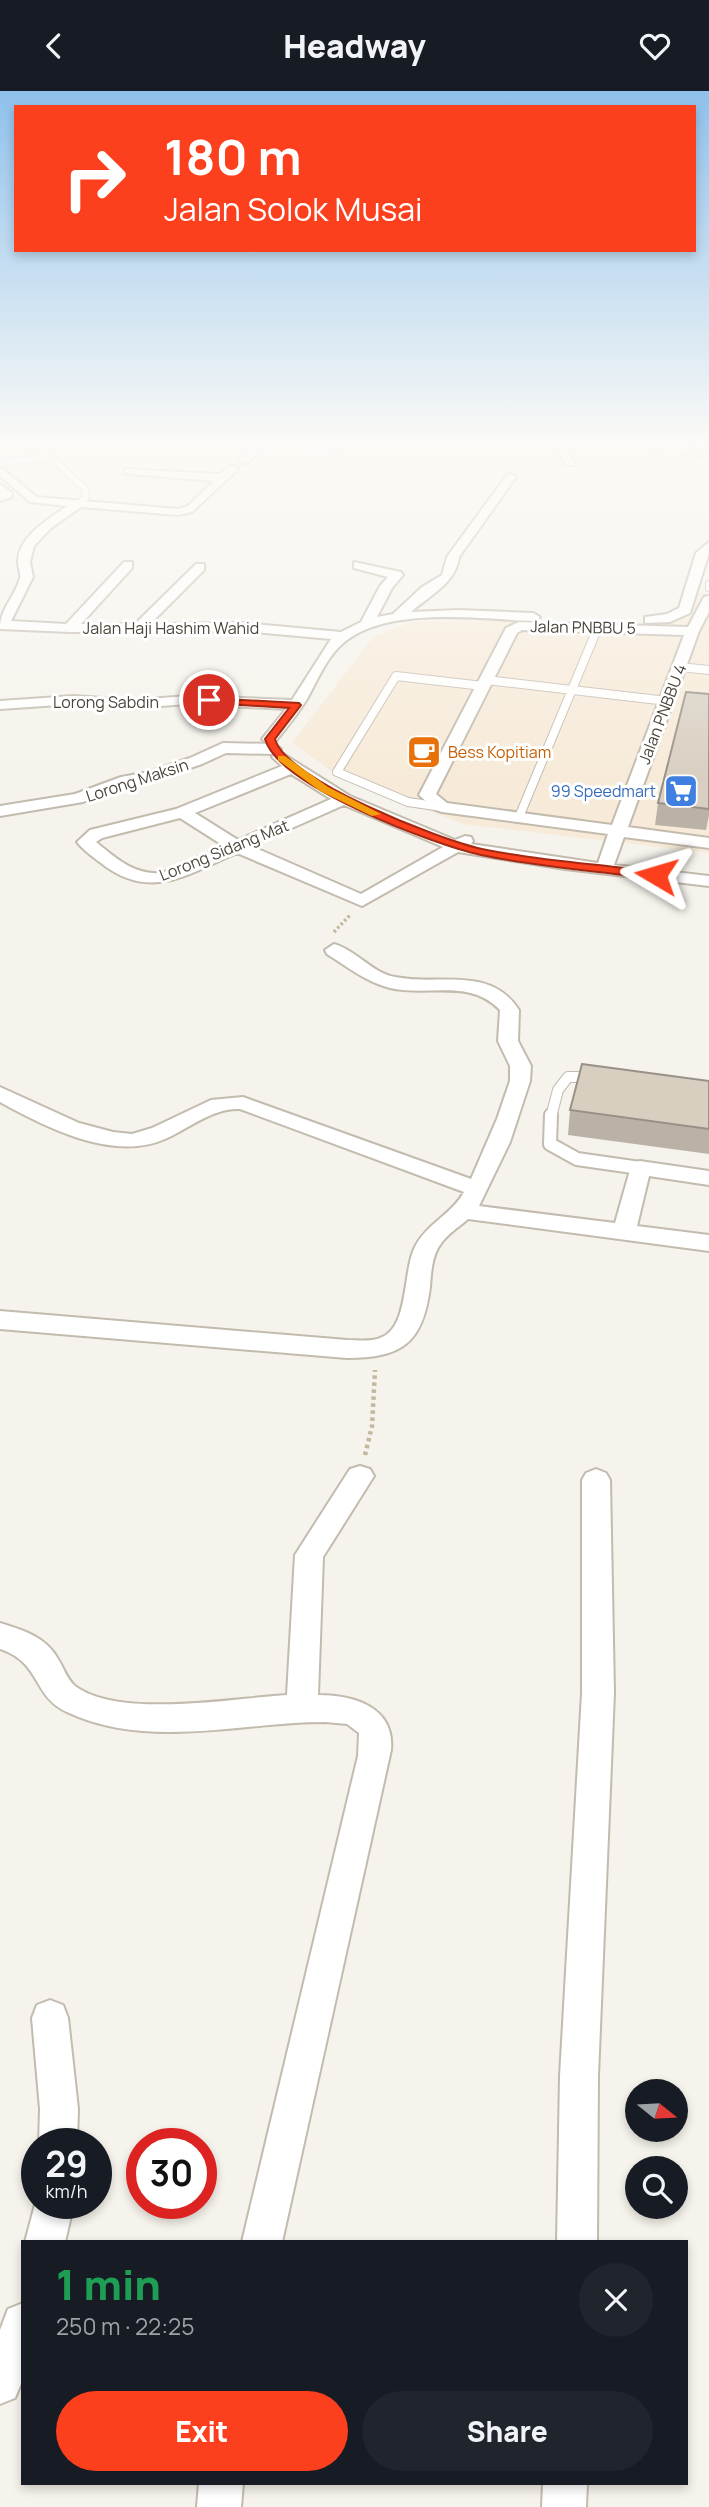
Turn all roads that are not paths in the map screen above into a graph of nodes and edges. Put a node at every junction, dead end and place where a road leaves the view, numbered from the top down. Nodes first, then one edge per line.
1 (25, 557) edge
2 (453, 557) edge
3 (701, 557) edge
4 (128, 565) dead end
5 (358, 565) dead end
6 (200, 567) dead end
7 (709, 600) edge
8 (398, 617) junction
9 (1, 625) edge
10 (366, 625) junction
11 (598, 627) junction
12 (70, 628) junction
13 (139, 628) junction
14 (692, 631) junction
15 (342, 636) junction
16 (680, 667) junction
17 (709, 670) edge
18 (484, 683) junction
19 (572, 690) junction
20 (667, 701) junction
21 (688, 703) edge
22 (0, 705) edge
23 (296, 705) junction
24 (271, 744) junction
25 (292, 768) junction
26 (344, 799) junction
27 (442, 807) junction
28 (0, 811) edge
29 (181, 812) junction
30 (519, 817) junction
31 (616, 831) junction
32 (464, 842) junction
33 (709, 843) edge
34 (238, 847) junction
35 (606, 862) junction
36 (709, 868) edge
37 (709, 881) edge
38 (334, 950) road end
39 (603, 1078) edge
40 (0, 1093) edge
41 (640, 1168) junction
42 (709, 1178) edge
43 (470, 1200) junction
44 (624, 1232) junction
45 (709, 1243) edge
46 (0, 1320) edge
47 (360, 1476) road end
48 (596, 1480) dead end
49 (0, 1636) edge
50 (302, 1709) junction
51 (50, 2018) dead end
52 (58, 2128) edge
53 (50, 2219) edge
54 (45, 2240) edge
55 (262, 2240) edge
56 (577, 2240) edge
57 (21, 2328) edge
58 (0, 2383) edge
59 (221, 2485) edge
60 (565, 2485) edge
61 (219, 2507) edge
62 (564, 2507) edge

1 - 9 street
2 - 8 street
3 - 8 street
4 - 12 street
5 - 10 street
6 - 13 street
7 - 14 street, Jalan PNBBU 4
8 - 10 street
9 - 12 street, Jalan Haji Hashim Wahid
10 - 15 street
11 - 14 street, Jalan PNBBU 5
11 - 18 street, Jalan PNBBU 5
11 - 19 lane
12 - 13 street, Jalan Haji Hashim Wahid
13 - 15 street, Jalan Haji Hashim Wahid
14 - 16 street, Jalan PNBBU 4
15 - 23 street
16 - 17 lane
16 - 20 street, Jalan PNBBU 4
18 - 19 lane
18 - 27 street, Jalan PNBBU 5
18 - 27 lane
19 - 20 lane
19 - 30 lane
20 - 21 street
20 - 31 street, Jalan PNBBU 4
22 - 23 street, Lorong Sabdin
23 - 24 street
24 - 25 street
24 - 28 street, Lorong Maksin
24 - 32 street
25 - 26 street
25 - 29 street
26 - 32 street
26 - 34 street, Lorong Sidang Mat
27 - 30 street
29 - 34 street
29 - 34 street, Lorong Sidang Mat
30 - 31 street
31 - 33 street
31 - 35 street, Jalan PNBBU 4
32 - 34 street
32 - 35 street
35 - 36 street
35 - 37 street
38 - 43 street
39 - 41 lane
40 - 43 street
41 - 42 street
41 - 44 street
43 - 44 street
43 - 46 street
44 - 45 street
47 - 50 street
48 - 56 street
49 - 50 street
50 - 55 street
51 - 52 street
53 - 54 street
57 - 58 street
59 - 61 street
60 - 62 street

